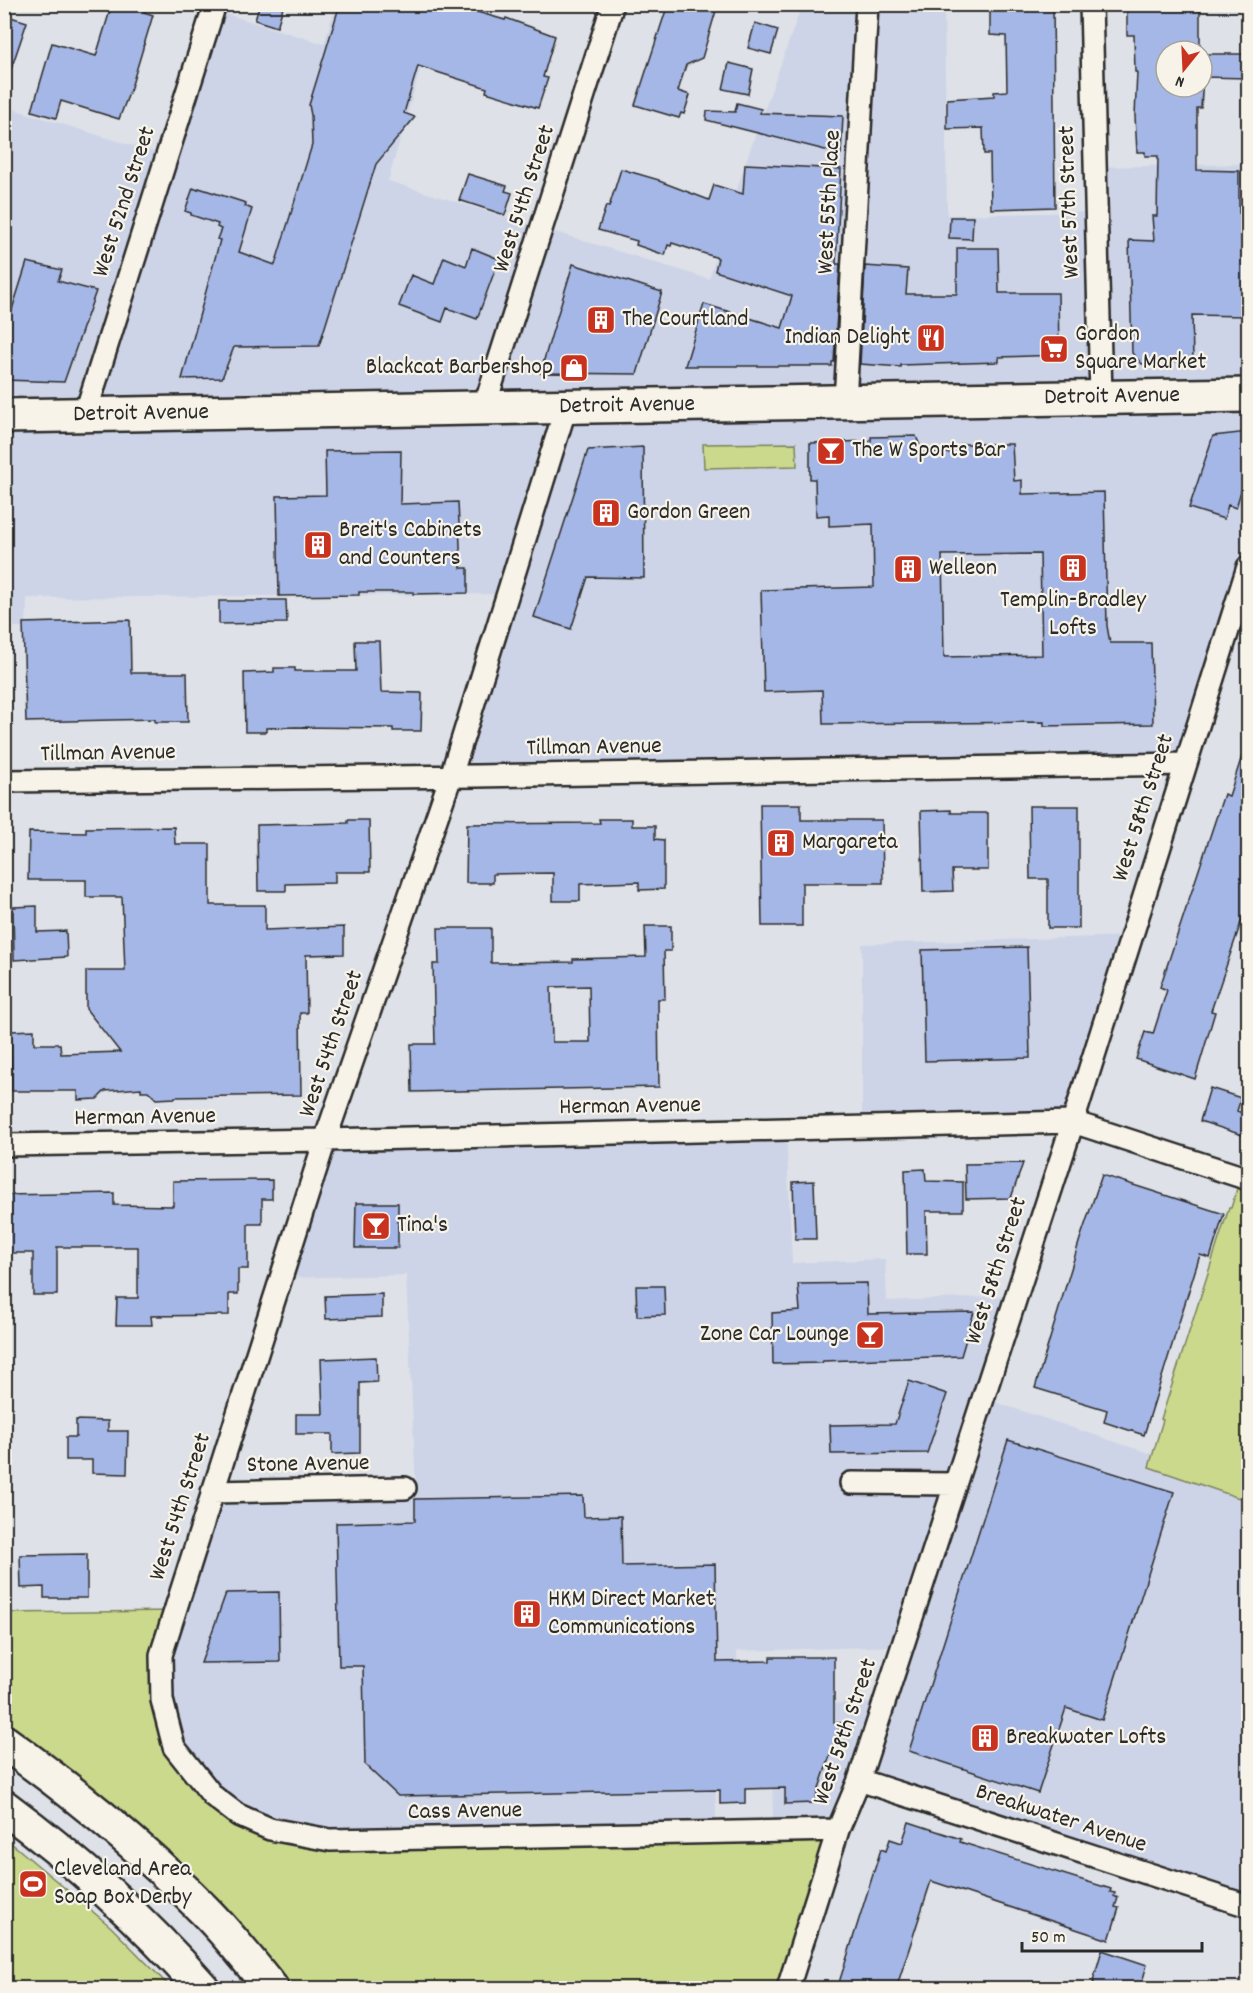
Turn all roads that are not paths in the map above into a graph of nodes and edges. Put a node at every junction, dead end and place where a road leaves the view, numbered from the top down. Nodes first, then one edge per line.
1 (214, 4) edge
2 (613, 4) edge
3 (867, 4) edge
4 (1090, 4) edge
5 (1248, 395) edge
6 (1101, 397) junction
7 (845, 402) junction
8 (566, 407) junction
9 (484, 408) junction
10 (85, 415) junction
11 (4, 416) edge
12 (1248, 567) edge
13 (1185, 764) junction
14 (451, 776) junction
15 (4, 781) edge
16 (1072, 1122) junction
17 (326, 1140) junction
18 (4, 1145) edge
19 (1248, 1179) edge
20 (852, 1483) dead end
21 (955, 1484) junction
22 (405, 1488) dead end
23 (212, 1492) junction
24 (162, 1700) joint
25 (4, 1742) edge
26 (859, 1780) junction
27 (4, 1807) edge
28 (838, 1830) junction
29 (1248, 1906) edge
30 (202, 1989) edge
31 (271, 1989) edge
32 (788, 1989) edge

1 - 10 street, West 52nd Street
2 - 9 street, West 54th Street
3 - 7 street, West 55th Place
4 - 6 street, West 57th Street
5 - 6 main road, Detroit Avenue
6 - 7 main road, Detroit Avenue
7 - 8 main road, Detroit Avenue
8 - 9 main road, Detroit Avenue
8 - 14 street, West 54th Street
9 - 10 main road, Detroit Avenue
10 - 11 main road, Detroit Avenue
12 - 13 street, West 58th Street
13 - 14 street, Tillman Avenue
13 - 16 street, West 58th Street
14 - 15 street, Tillman Avenue
14 - 17 street, West 54th Street
16 - 17 street, Herman Avenue
16 - 19 street, Herman Avenue
16 - 21 street, West 58th Street
17 - 18 street, Herman Avenue
17 - 23 street, West 54th Street
20 - 21 street
21 - 26 street, West 58th Street
22 - 23 street, Stone Avenue
23 - 24 street, West 54th Street
24 - 28 street, Cass Avenue
25 - 31 main road
26 - 28 street, West 58th Street
26 - 29 street, Breakwater Avenue
27 - 30 main road
28 - 32 street, West 58th Street

